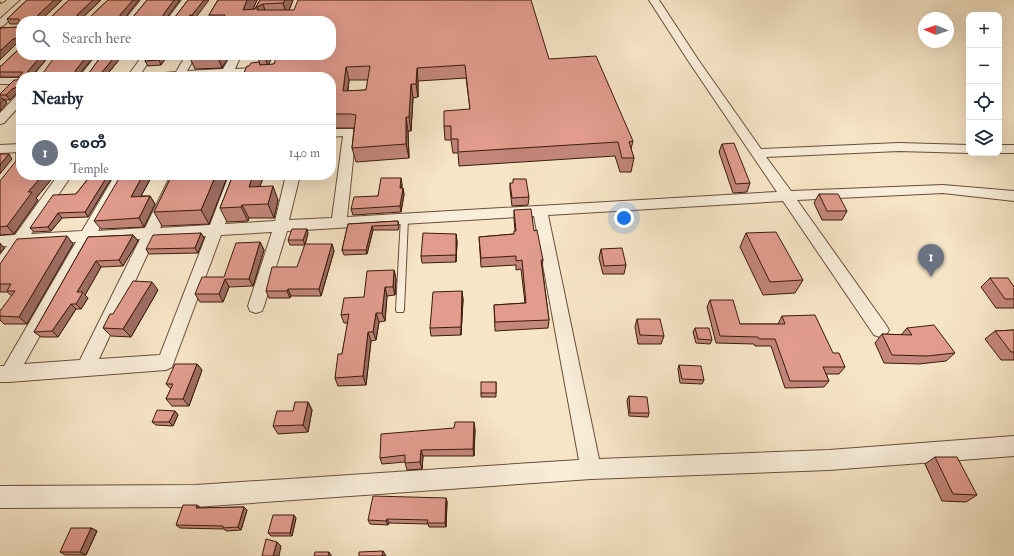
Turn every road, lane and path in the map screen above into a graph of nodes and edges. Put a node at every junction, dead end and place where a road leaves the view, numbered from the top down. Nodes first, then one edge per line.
1 (26, 0) edge
2 (146, 0) edge
3 (187, 0) edge
4 (654, 0) edge
5 (133, 16) edge
6 (175, 16) edge
7 (2, 28) edge
8 (98, 60) edge
9 (145, 60) edge
10 (188, 60) edge
11 (234, 60) edge
12 (273, 71) edge
13 (89, 72) edge
14 (136, 72) edge
15 (180, 72) edge
16 (228, 72) edge
17 (261, 72) edge
18 (0, 81) edge
19 (16, 81) edge
20 (16, 102) edge
21 (0, 120) edge
22 (336, 133) edge
23 (16, 148) edge
24 (0, 149) edge
25 (966, 149) edge
26 (1014, 149) edge
27 (1002, 150) edge
28 (757, 153) junction
29 (61, 180) edge
30 (119, 180) edge
31 (176, 180) edge
32 (234, 180) edge
33 (292, 180) edge
34 (786, 196) junction
35 (1014, 196) edge
36 (540, 210) junction
37 (404, 219) junction
38 (339, 222) junction
39 (281, 225) junction
40 (214, 230) junction
41 (151, 233) junction
42 (86, 236) junction
43 (19, 240) junction
44 (0, 241) edge
45 (0, 268) edge
46 (256, 306) dead end
47 (400, 310) dead end
48 (880, 330) dead end
49 (86, 367) junction
50 (5, 374) edge
51 (1014, 446) edge
52 (591, 469) junction
53 (0, 497) edge

1 - 7 street
2 - 5 street
3 - 6 street
4 - 28 street
8 - 13 street
9 - 14 street
10 - 15 street
11 - 16 street
12 - 17 street
18 - 19 street
20 - 21 street
22 - 38 street
23 - 24 street
25 - 28 street
26 - 27 street
28 - 34 street
29 - 43 street
30 - 42 street
31 - 41 street
32 - 40 street
33 - 39 street
34 - 35 street
34 - 36 street
34 - 48 street
36 - 37 street
36 - 52 street
37 - 38 street
37 - 47 lane
38 - 39 street
39 - 40 street
39 - 46 street
40 - 41 street
40 - 49 street
41 - 42 street
41 - 49 street
42 - 43 street
42 - 50 street
43 - 44 street
43 - 45 street
49 - 50 street
51 - 52 street
52 - 53 street

